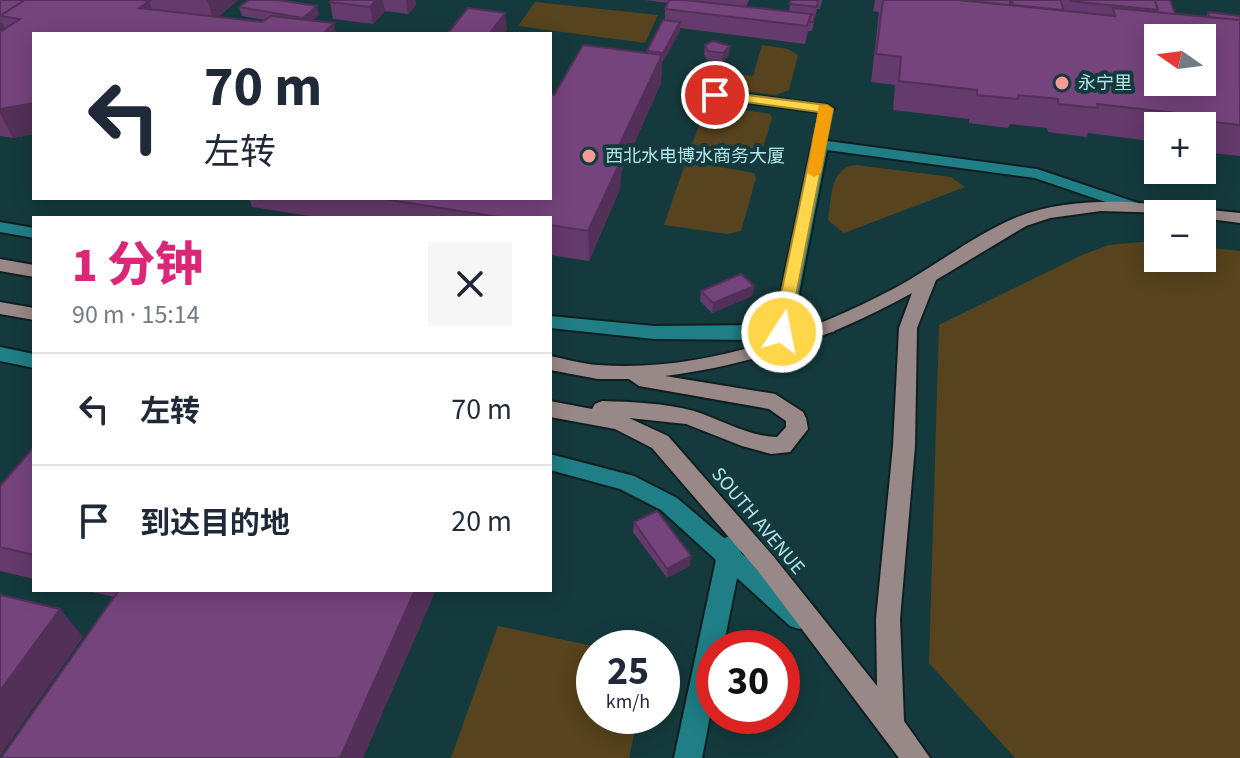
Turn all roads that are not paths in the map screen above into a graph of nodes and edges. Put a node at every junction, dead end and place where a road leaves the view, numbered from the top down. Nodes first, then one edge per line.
1 (715, 95) dead end
2 (824, 121) junction
3 (1132, 206) junction
4 (1240, 218) edge
5 (0, 227) edge
6 (32, 233) edge
7 (0, 265) edge
8 (32, 271) edge
9 (929, 274) junction
10 (0, 308) edge
11 (32, 314) edge
12 (552, 322) edge
13 (831, 327) junction
14 (782, 332) junction
15 (759, 349) junction
16 (0, 354) edge
17 (32, 361) edge
18 (552, 363) edge
19 (599, 372) junction
20 (552, 409) edge
21 (552, 409) edge
22 (552, 463) edge
23 (732, 542) junction
24 (891, 722) junction
25 (688, 758) edge
26 (916, 758) edge

1 - 2 street
2 - 3 street
2 - 14 street
3 - 4 main road
3 - 9 main road
5 - 6 street
7 - 8 main road
9 - 13 main road
9 - 24 main road
10 - 11 main road
12 - 14 street
13 - 14 street
13 - 15 main road
14 - 15 street
15 - 19 main road
16 - 17 street
18 - 19 main road
19 - 20 main road
21 - 23 main road, SOUTH AVENUE
22 - 23 street
23 - 24 main road, SOUTH AVENUE
23 - 25 street
24 - 26 main road, SOUTH AVENUE

